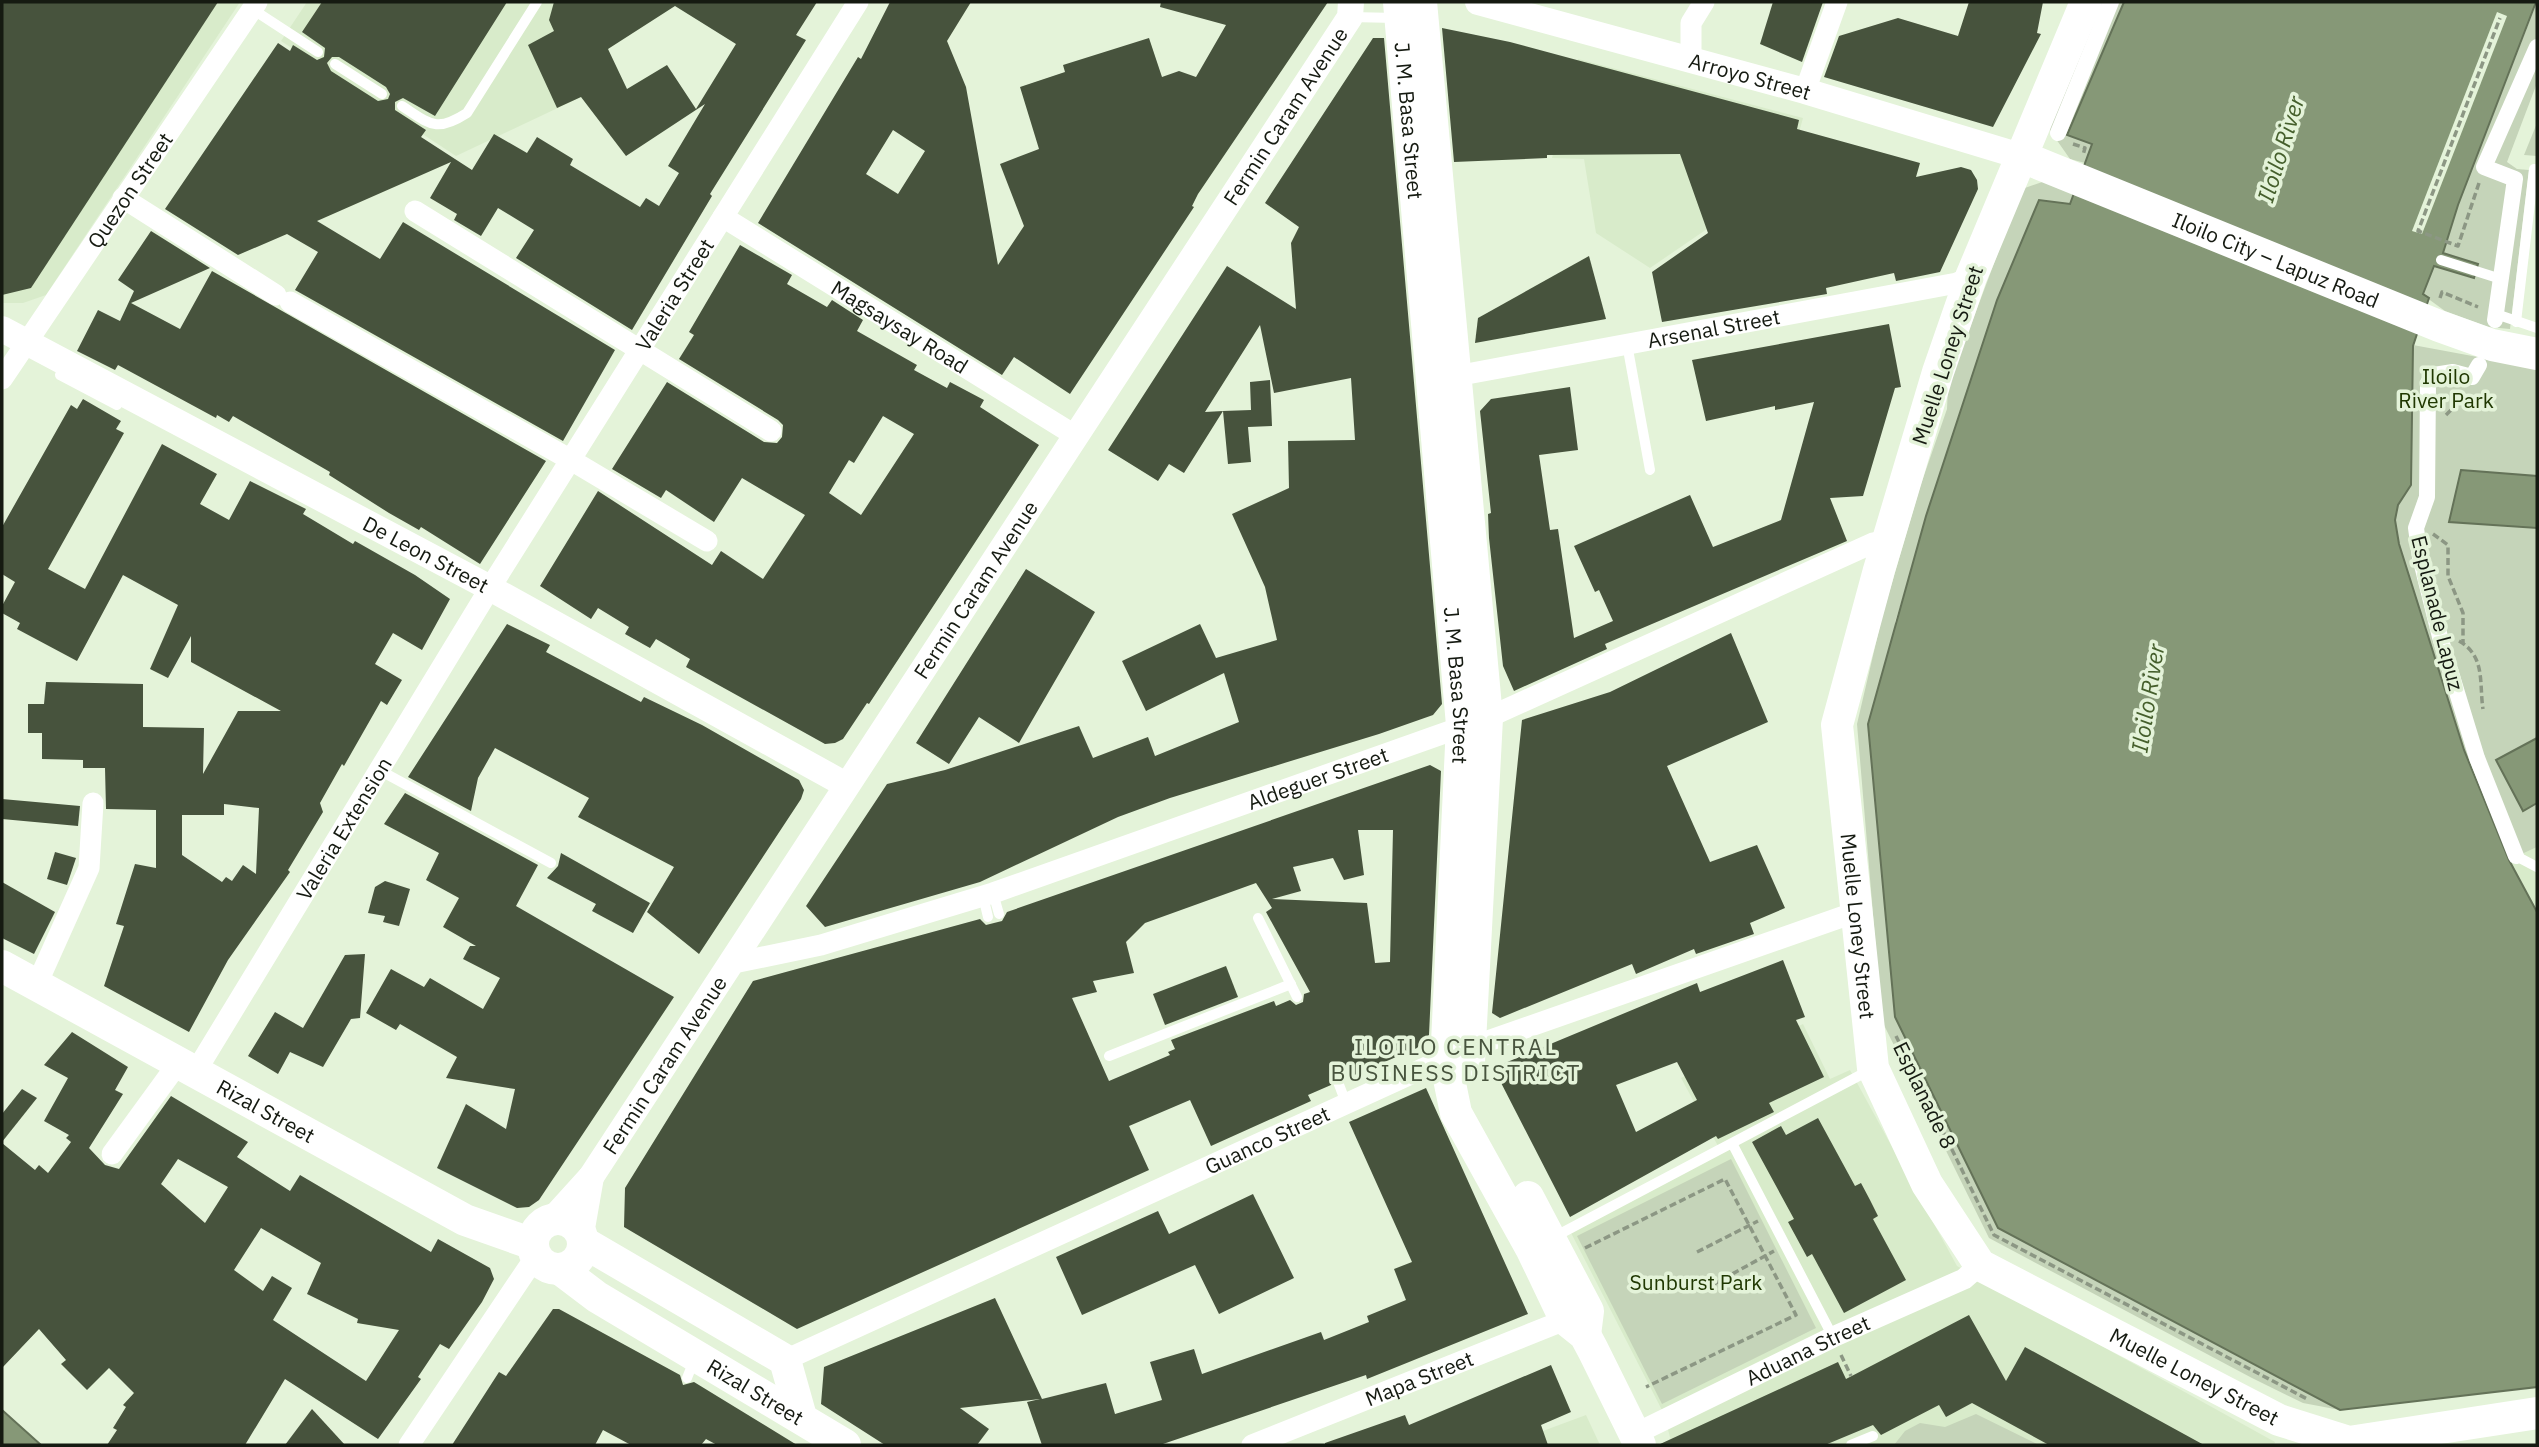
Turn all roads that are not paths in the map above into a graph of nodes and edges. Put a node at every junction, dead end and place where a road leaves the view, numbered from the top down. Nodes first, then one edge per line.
1 (537, 2) edge
2 (858, 2) edge
3 (1478, 2) edge
4 (1704, 2) edge
5 (1837, 2) edge
6 (2086, 2) edge
7 (2112, 2) edge
8 (254, 6) edge
9 (1407, 7) edge
10 (1351, 10) edge
11 (2537, 47) edge
12 (318, 52) dead end
13 (1691, 60) junction
14 (335, 64) dead end
15 (1805, 91) junction
16 (382, 94) dead end
17 (401, 106) dead end
18 (2061, 137) road end
19 (2020, 156) junction
20 (2534, 169) dead end
21 (123, 198) junction
22 (415, 211) dead end
23 (723, 217) junction
24 (2441, 260) dead end
25 (1971, 277) junction
26 (2501, 279) junction
27 (2496, 317) joint
28 (2516, 322) junction
29 (2537, 328) edge
30 (2, 329) edge
31 (26, 343) junction
32 (1627, 344) junction
33 (639, 351) junction
34 (2537, 354) edge
35 (66, 364) junction
36 (2476, 371) road end
37 (1456, 376) junction
38 (2, 379) edge
39 (127, 410) dead end
40 (771, 431) dead end
41 (1076, 436) junction
42 (571, 460) junction
43 (1650, 470) dead end
44 (1888, 540) junction
45 (707, 541) dead end
46 (490, 588) junction
47 (1474, 721) junction
48 (379, 770) junction
49 (846, 785) junction
50 (93, 803) dead end
51 (2516, 856) joint
52 (551, 863) dead end
53 (2537, 867) edge
54 (1856, 912) junction
55 (1258, 918) dead end
56 (729, 964) junction
57 (2, 966) edge
58 (37, 984) junction
59 (1291, 984) junction
60 (1297, 997) dead end
61 (1458, 1053) junction
62 (1109, 1056) dead end
63 (188, 1067) junction
64 (1873, 1068) junction
65 (1338, 1082) dead end
66 (1346, 1103) junction
67 (1733, 1145) junction
68 (112, 1154) dead end
69 (591, 1177) junction
70 (582, 1238) junction
71 (1564, 1245) junction
72 (545, 1247) junction
73 (1980, 1265) junction
74 (1579, 1322) junction
75 (1833, 1337) junction
76 (785, 1360) junction
77 (694, 1363) dead end
78 (687, 1378) dead end
79 (2537, 1413) edge
80 (801, 1418) junction
81 (1873, 1436) dead end
82 (1638, 1440) edge
83 (1264, 1443) edge
84 (2347, 1444) edge
85 (409, 1445) edge
86 (845, 1445) edge
87 (1851, 1445) edge

1 - 17 lane
2 - 23 street, Valeria Street
3 - 13 street, Arroyo Street
4 - 13 street
5 - 15 street
6 - 19 main road, Muelle Loney Street
7 - 18 street
8 - 12 lane
8 - 21 street, Quezon Street
9 - 10 lane
9 - 37 main road, J. M. Basa Street
9 - 47 main road, J. M. Basa Street
10 - 41 street, Fermin Caram Avenue
11 - 26 street
13 - 15 street, Arroyo Street
14 - 16 lane
15 - 19 street, Arroyo Street
19 - 25 main road, Muelle Loney Street
19 - 34 main road, Iloilo City – Lapuz Road
20 - 28 lane
21 - 31 street, Quezon Street
21 - 42 street
22 - 33 street
23 - 33 street, Valeria Street
23 - 41 street, Magsaysay Road
24 - 26 lane
25 - 32 street, Arsenal Street
25 - 44 main road, Muelle Loney Street
26 - 27 street
27 - 28 lane
28 - 29 lane
30 - 31 street, De Leon Street
31 - 35 street, De Leon Street
31 - 38 street, Quezon Street
32 - 37 street, Arsenal Street
32 - 43 lane
33 - 40 street
33 - 42 street, Valeria Street
35 - 39 lane
35 - 46 street, De Leon Street
36 - 51 street, Esplanade Lapuz
37 - 47 main road, J. M. Basa Street
41 - 49 street, Fermin Caram Avenue
42 - 45 street
42 - 46 street, Valeria Street
44 - 47 street, Aldeguer Street
44 - 54 main road, Muelle Loney Street
46 - 48 street, Valeria Extension
46 - 49 street, De Leon Street
47 - 56 street, Aldeguer Street
47 - 61 main road, J. M. Basa Street
48 - 52 lane
48 - 63 street, Valeria Extension
49 - 56 street, Fermin Caram Avenue
50 - 58 street
51 - 53 lane
54 - 61 street, Guanco Street
54 - 64 main road, Muelle Loney Street
55 - 59 lane
56 - 69 street, Fermin Caram Avenue
57 - 58 main road, Rizal Street
58 - 63 main road, Rizal Street
59 - 60 lane
59 - 62 lane
61 - 66 street, Guanco Street
61 - 71 main road, J. M. Basa Street
61 - 74 main road, J. M. Basa Street
63 - 68 street, Valeria Extension
63 - 72 main road, Rizal Street
64 - 67 lane
64 - 73 main road, Muelle Loney Street
65 - 66 lane
66 - 76 street, Guanco Street
67 - 71 lane
67 - 75 lane
69 - 70 street, Fermin Caram Avenue
69 - 72 street, Fermin Caram Avenue
70 - 72 main road
70 - 76 main road, Rizal Street
71 - 74 main road, J. M. Basa Street
72 - 80 main road, Rizal Street
72 - 85 street, Fermin Caram Avenue
73 - 75 street, Aduana Street
73 - 84 main road, Muelle Loney Street
74 - 82 main road, J. M. Basa Street
74 - 83 street, Mapa Street
75 - 82 street, Aduana Street
76 - 80 main road
77 - 78 lane
79 - 84 main road, Muelle Loney Street
80 - 86 main road, Rizal Street
81 - 87 lane

